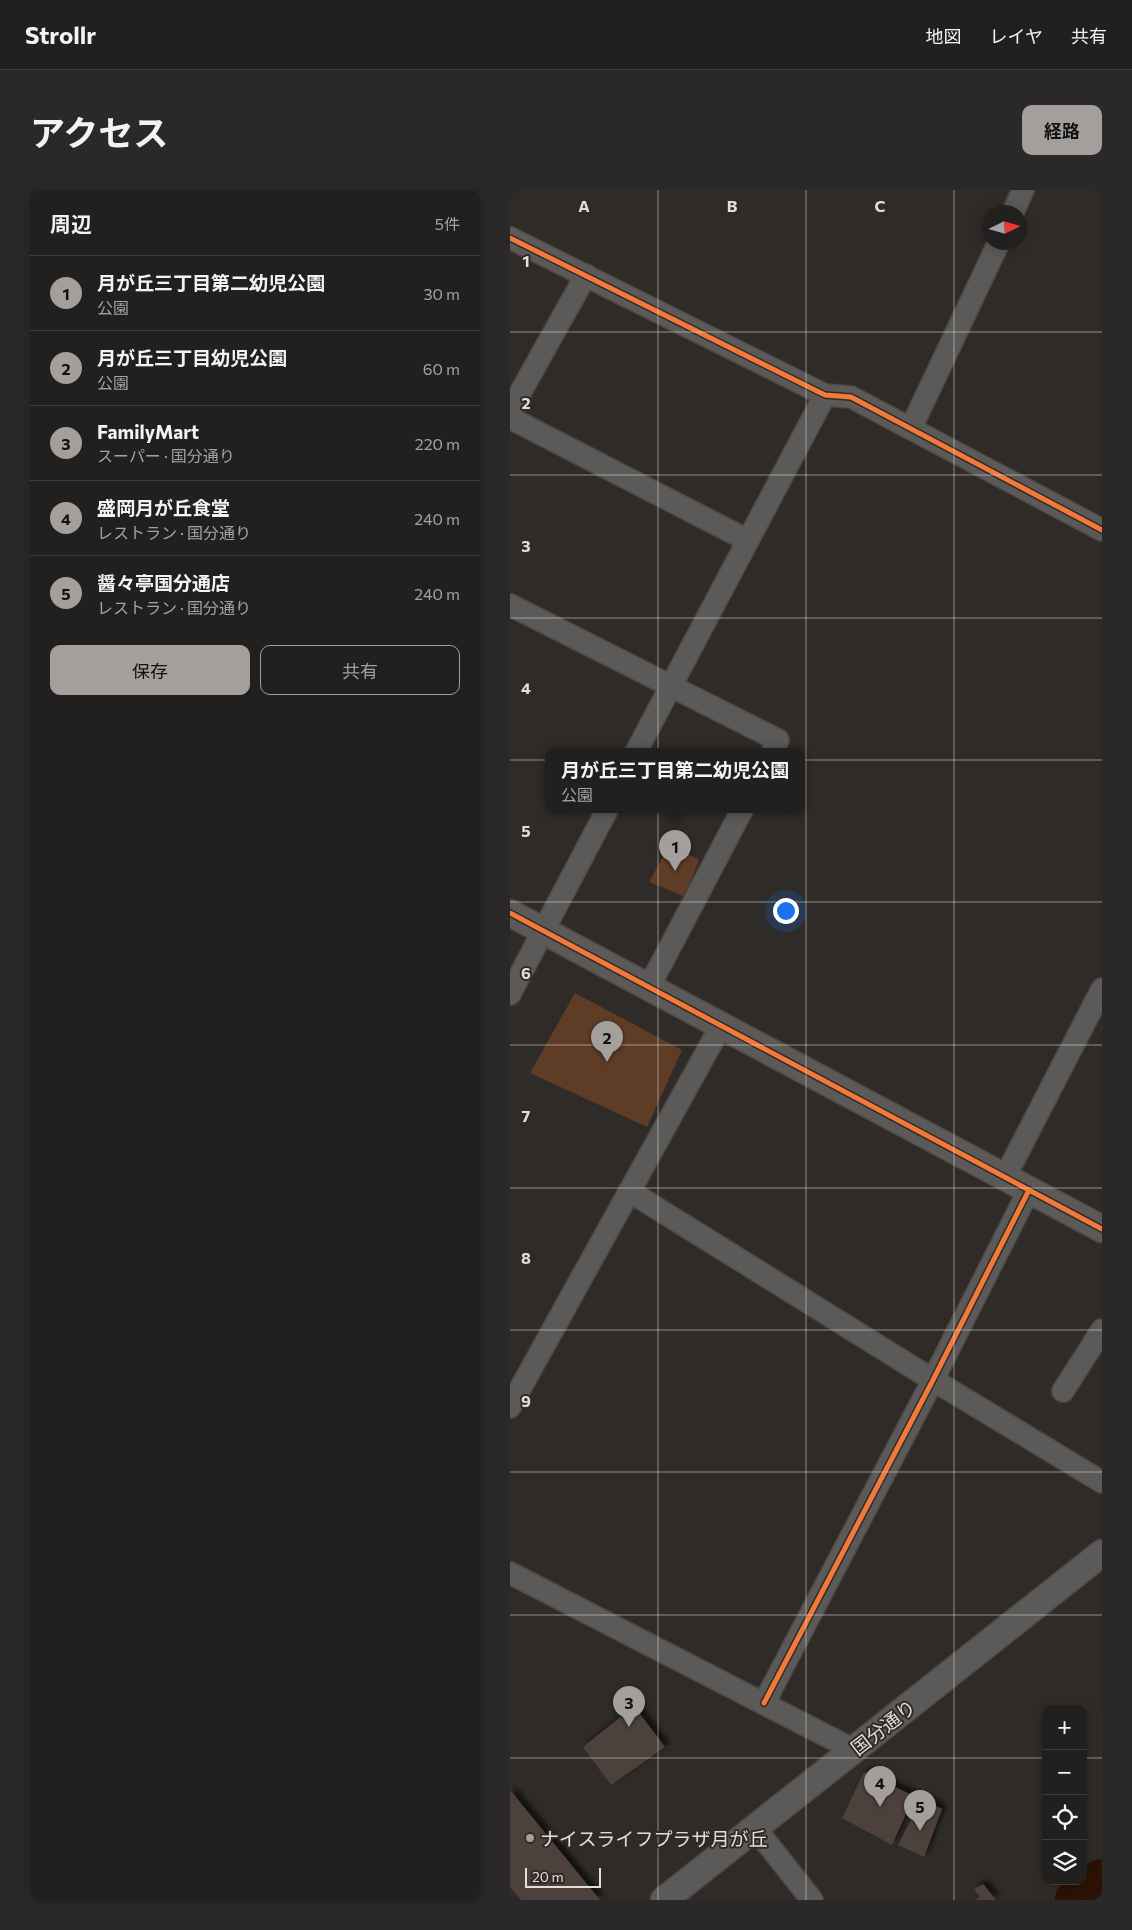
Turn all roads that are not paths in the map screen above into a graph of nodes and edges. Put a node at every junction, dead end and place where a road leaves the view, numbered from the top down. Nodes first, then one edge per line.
1 (1023, 190) edge
2 (1016, 205) edge
3 (510, 238) edge
4 (995, 250) edge
5 (586, 275) junction
6 (825, 395) junction
7 (510, 411) edge
8 (510, 418) edge
9 (911, 428) junction
10 (1102, 530) edge
11 (747, 540) junction
12 (510, 605) edge
13 (671, 686) junction
14 (638, 748) edge
15 (774, 748) edge
16 (605, 813) edge
17 (740, 813) edge
18 (510, 913) edge
19 (544, 931) junction
20 (649, 987) junction
21 (1102, 989) edge
22 (510, 994) edge
23 (721, 1026) junction
24 (1004, 1177) junction
25 (1029, 1190) junction
26 (629, 1191) junction
27 (1102, 1229) edge
28 (1102, 1330) edge
29 (933, 1380) junction
30 (1063, 1391) dead end
31 (510, 1407) edge
32 (1102, 1482) edge
33 (1102, 1553) edge
34 (510, 1573) edge
35 (764, 1703) junction
36 (854, 1750) junction
37 (755, 1828) junction
38 (664, 1900) edge
39 (812, 1900) edge

1 - 2 street
3 - 5 street
4 - 9 street
5 - 6 street
5 - 7 street
6 - 9 street
6 - 11 street
8 - 11 street
9 - 10 street
11 - 13 street
12 - 13 street
13 - 14 street
13 - 15 street
16 - 19 street
17 - 20 street
18 - 19 street
19 - 20 street
19 - 22 street
20 - 23 street
21 - 24 street
23 - 24 street
23 - 26 street
24 - 25 street
25 - 27 street
25 - 29 street
26 - 29 street
26 - 31 street
28 - 30 street
29 - 32 street
29 - 35 street
33 - 36 street, 国分通り
34 - 35 street
35 - 36 street
36 - 37 street, 国分通り
37 - 38 street, 国分通り
37 - 39 street

